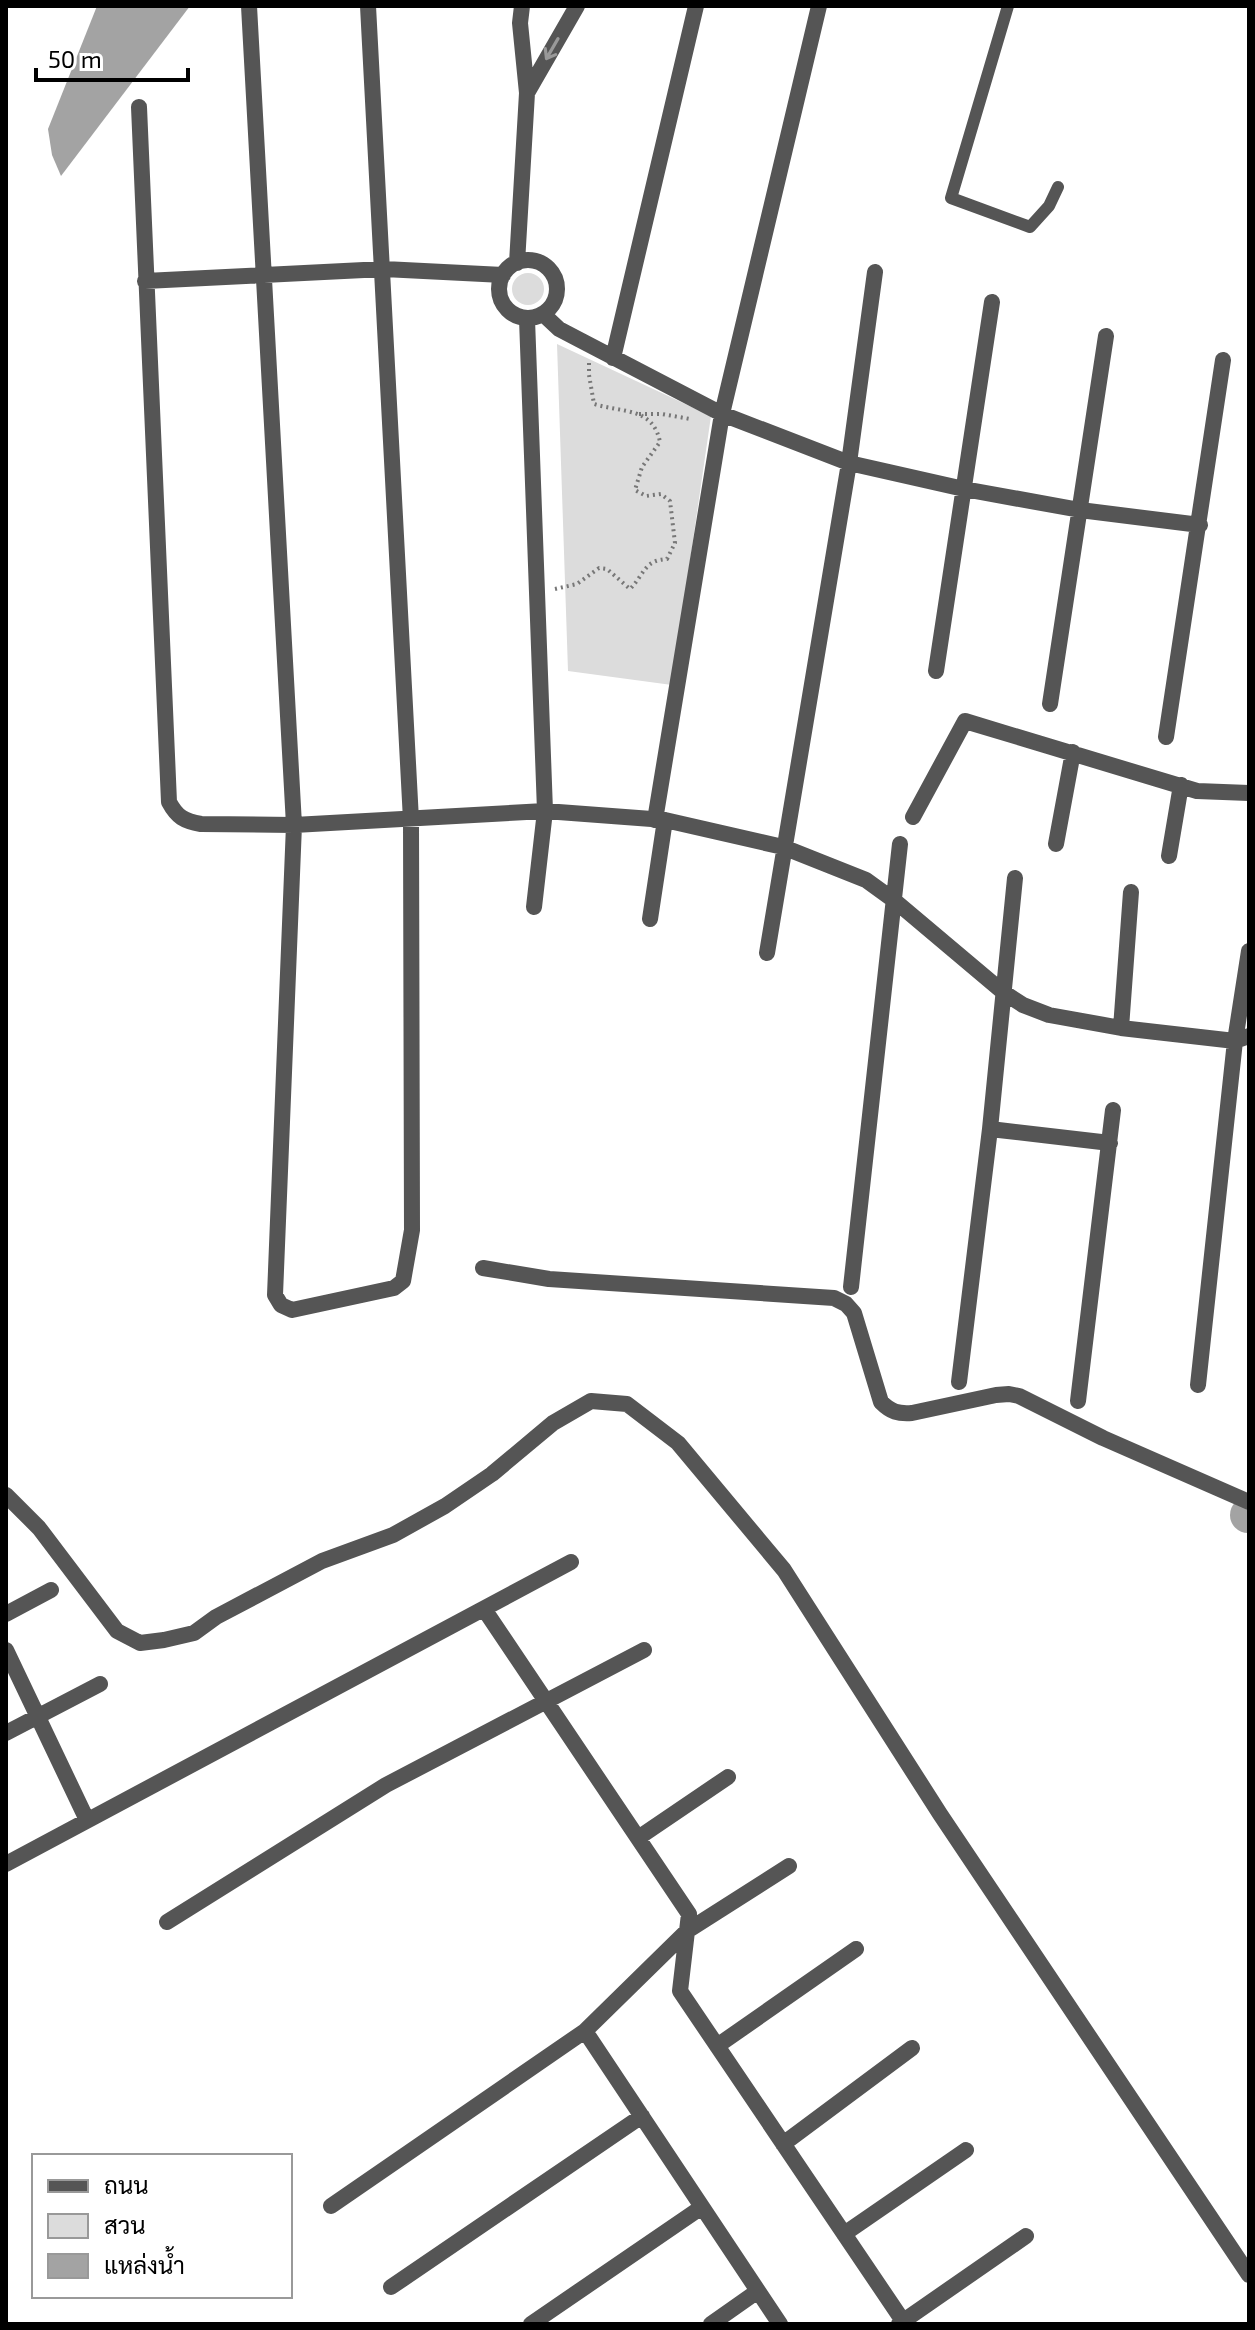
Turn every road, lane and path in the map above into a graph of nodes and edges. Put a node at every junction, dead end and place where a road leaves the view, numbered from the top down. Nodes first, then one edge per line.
1 (249, 6) edge
2 (368, 6) edge
3 (522, 6) edge
4 (577, 6) edge
5 (696, 6) edge
6 (819, 6) edge
7 (1008, 6) edge
8 (527, 93) junction
9 (139, 107) dead end
10 (1058, 187) dead end
11 (517, 263) junction
12 (384, 269) junction
13 (875, 272) dead end
14 (263, 274) junction
15 (503, 275) junction
16 (145, 281) junction
17 (992, 302) dead end
18 (535, 316) junction
19 (1106, 336) dead end
20 (590, 346) junction
21 (613, 358) junction
22 (1223, 360) dead end
23 (637, 414) junction
24 (721, 420) junction
25 (849, 463) junction
26 (964, 489) junction
27 (1080, 510) junction
28 (1200, 525) junction
29 (537, 593) junction
30 (936, 671) dead end
31 (1050, 704) dead end
32 (1166, 737) dead end
33 (1073, 752) junction
34 (1181, 785) junction
35 (1249, 793) edge
36 (545, 811) junction
37 (913, 817) dead end
38 (411, 820) junction
39 (660, 820) junction
40 (294, 825) junction
41 (900, 844) dead end
42 (1056, 844) dead end
43 (783, 847) junction
44 (1169, 856) dead end
45 (1015, 878) dead end
46 (1131, 892) dead end
47 (895, 901) junction
48 (534, 907) dead end
49 (650, 919) dead end
50 (1249, 951) edge
51 (767, 953) dead end
52 (1003, 992) junction
53 (1121, 1028) junction
54 (1242, 1038) edge
55 (1113, 1110) dead end
56 (990, 1129) junction
57 (1110, 1143) junction
58 (483, 1268) dead end
59 (851, 1287) dead end
60 (959, 1382) dead end
61 (1198, 1385) dead end
62 (1078, 1401) dead end
63 (6, 1495) edge
64 (1249, 1502) edge
65 (571, 1562) dead end
66 (51, 1590) dead end
67 (484, 1609) junction
68 (6, 1614) edge
69 (6, 1650) edge
70 (644, 1650) dead end
71 (100, 1684) dead end
72 (546, 1702) junction
73 (38, 1716) junction
74 (6, 1733) edge
75 (728, 1777) dead end
76 (87, 1820) junction
77 (638, 1838) junction
78 (6, 1864) edge
79 (789, 1866) dead end
80 (167, 1922) dead end
81 (687, 1931) junction
82 (856, 1949) dead end
83 (585, 2031) junction
84 (717, 2046) junction
85 (912, 2048) dead end
86 (642, 2116) junction
87 (783, 2144) junction
88 (966, 2150) dead end
89 (331, 2206) dead end
90 (702, 2207) junction
91 (844, 2234) junction
92 (1026, 2236) dead end
93 (1249, 2275) edge
94 (391, 2287) dead end
95 (758, 2291) junction
96 (903, 2323) edge
97 (531, 2324) edge
98 (711, 2324) edge
99 (780, 2324) edge

1 - 14 street
2 - 12 street
3 - 8 street
4 -> 8 street
5 - 21 street
6 - 24 street
7 - 10 lane
8 - 11 street
9 - 16 street
11 - 15 street
11 - 18 street
12 - 14 street
12 - 15 street
12 - 38 street
13 - 25 street
14 - 16 street
14 - 40 street
15 - 18 street
16 - 40 street
17 - 26 street
18 - 20 street
18 - 29 street
19 - 27 street
20 - 21 street
20 - 23 path
21 - 24 street
22 - 28 street
23 - 24 path
23 - 29 path
24 - 25 street
24 - 39 street
25 - 26 street
25 - 43 street
26 - 27 street
26 - 30 street
27 - 28 street
27 - 31 street
28 - 32 street
29 - 36 street
33 - 34 street
33 - 37 street
33 - 42 street
34 - 35 street
34 - 44 street
36 - 38 street
36 - 39 street
36 - 48 street
38 - 40 street
38 - 40 street
39 - 43 street
39 - 49 street
41 - 47 street
43 - 47 street
43 - 51 street
45 - 52 street
46 - 53 street
47 - 52 street
47 - 59 street
50 - 54 street
52 - 53 street
52 - 56 street
53 - 54 street
54 - 61 street
55 - 57 street
56 - 57 street
56 - 60 street
57 - 62 street
58 - 64 street
63 - 93 street
65 - 67 street
66 - 68 street
67 - 72 street
67 - 76 street
69 - 73 street
70 - 72 street
71 - 73 street
72 - 77 street
72 - 80 street
73 - 74 street
73 - 76 street
75 - 77 street
76 - 78 street
77 - 81 street
79 - 81 street
81 - 83 street
81 - 84 street
82 - 84 street
83 - 86 street
83 - 89 street
84 - 87 street
85 - 87 street
86 - 90 street
86 - 94 street
87 - 91 street
88 - 91 street
90 - 95 street
90 - 97 street
91 - 96 street
92 - 96 street
95 - 98 street
95 - 99 street

